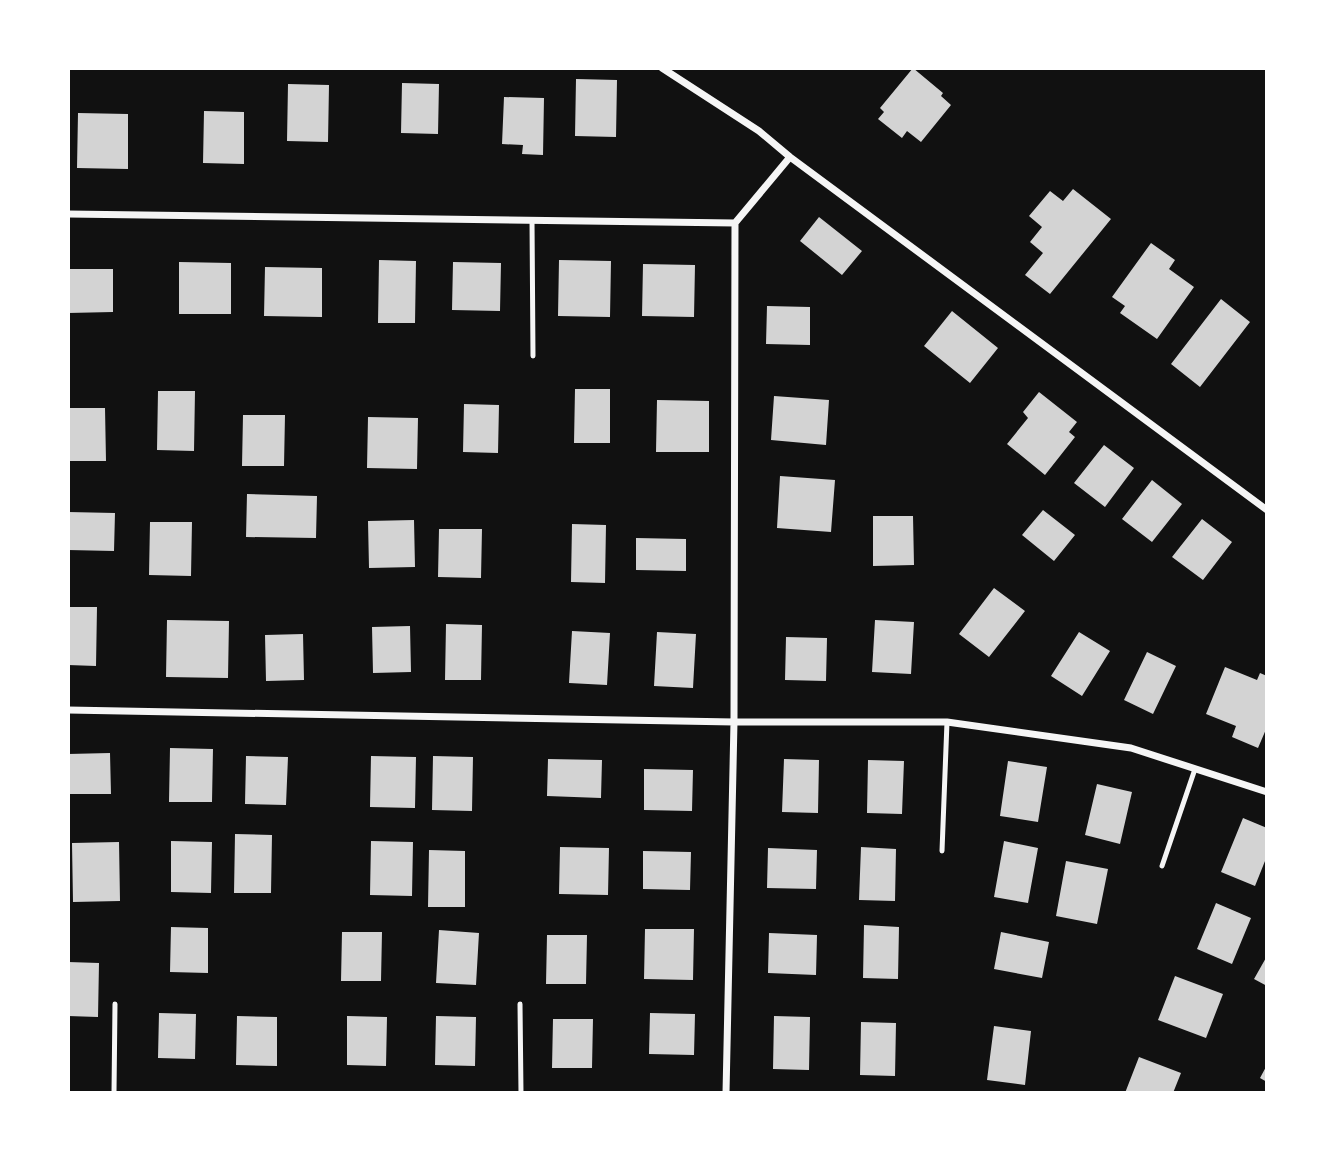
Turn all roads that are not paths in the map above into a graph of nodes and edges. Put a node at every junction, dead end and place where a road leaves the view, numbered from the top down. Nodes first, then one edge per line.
1 (662, 68) edge
2 (790, 157) junction
3 (68, 214) edge
4 (532, 220) junction
5 (736, 223) junction
6 (533, 356) dead end
7 (1267, 510) edge
8 (68, 710) edge
9 (734, 722) junction
10 (947, 722) junction
11 (1195, 769) junction
12 (1267, 792) edge
13 (942, 851) dead end
14 (1162, 866) dead end
15 (520, 1003) dead end
16 (116, 1004) dead end
17 (114, 1093) edge
18 (521, 1093) edge
19 (726, 1093) edge

1 - 2 street
2 - 5 street
2 - 7 street
3 - 4 street
4 - 5 street
4 - 6 lane
5 - 9 street
8 - 9 street
9 - 10 street
9 - 19 street
10 - 11 street
10 - 13 lane
11 - 12 street
11 - 14 lane
15 - 18 lane
16 - 17 lane

